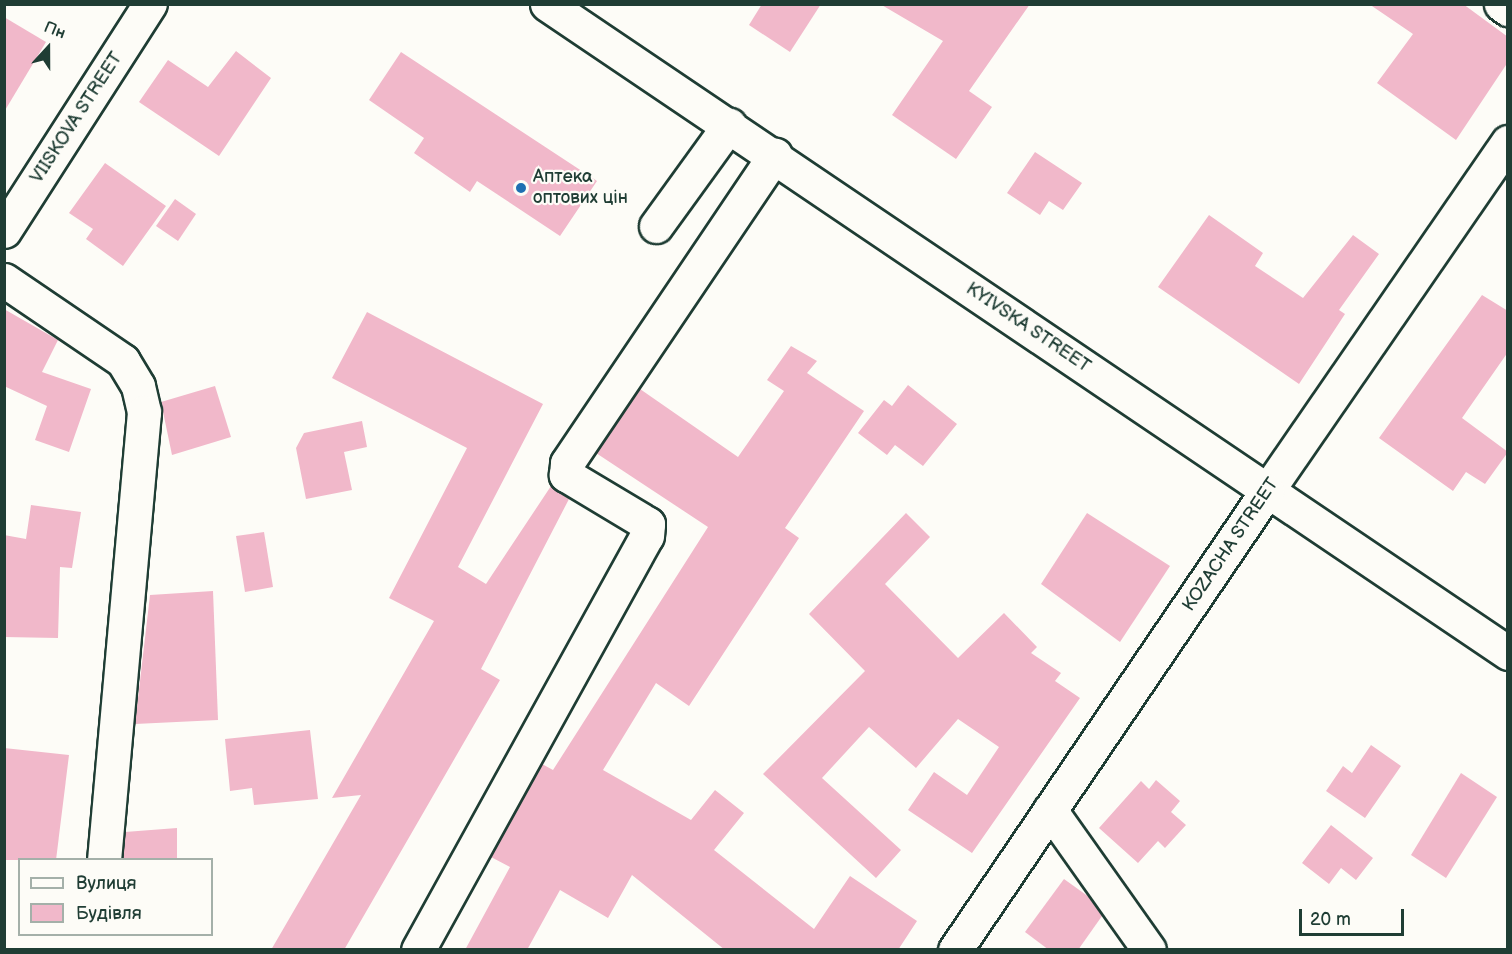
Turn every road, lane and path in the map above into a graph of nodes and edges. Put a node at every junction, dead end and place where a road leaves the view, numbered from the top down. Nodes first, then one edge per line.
1 (150, 4) edge
2 (547, 4) edge
3 (1501, 4) edge
4 (1508, 9) edge
5 (729, 125) junction
6 (1508, 142) edge
7 (775, 155) junction
8 (656, 226) dead end
9 (4, 231) edge
10 (4, 280) edge
11 (1267, 491) junction
12 (1508, 653) edge
13 (1050, 810) junction
14 (104, 858) edge
15 (418, 950) edge
16 (955, 950) edge
17 (1149, 950) edge

1 - 9 main road, VIISKOVA STREET
2 - 5 main road, KYIVSKA STREET
3 - 4 main road
5 - 7 main road, KYIVSKA STREET
5 - 8 main road
6 - 11 main road, KOZACHA STREET
7 - 11 main road, KYIVSKA STREET
7 - 15 main road
10 - 14 main road
11 - 12 main road, KYIVSKA STREET
11 - 13 main road, KOZACHA STREET
13 - 16 main road, KOZACHA STREET
13 - 17 main road

